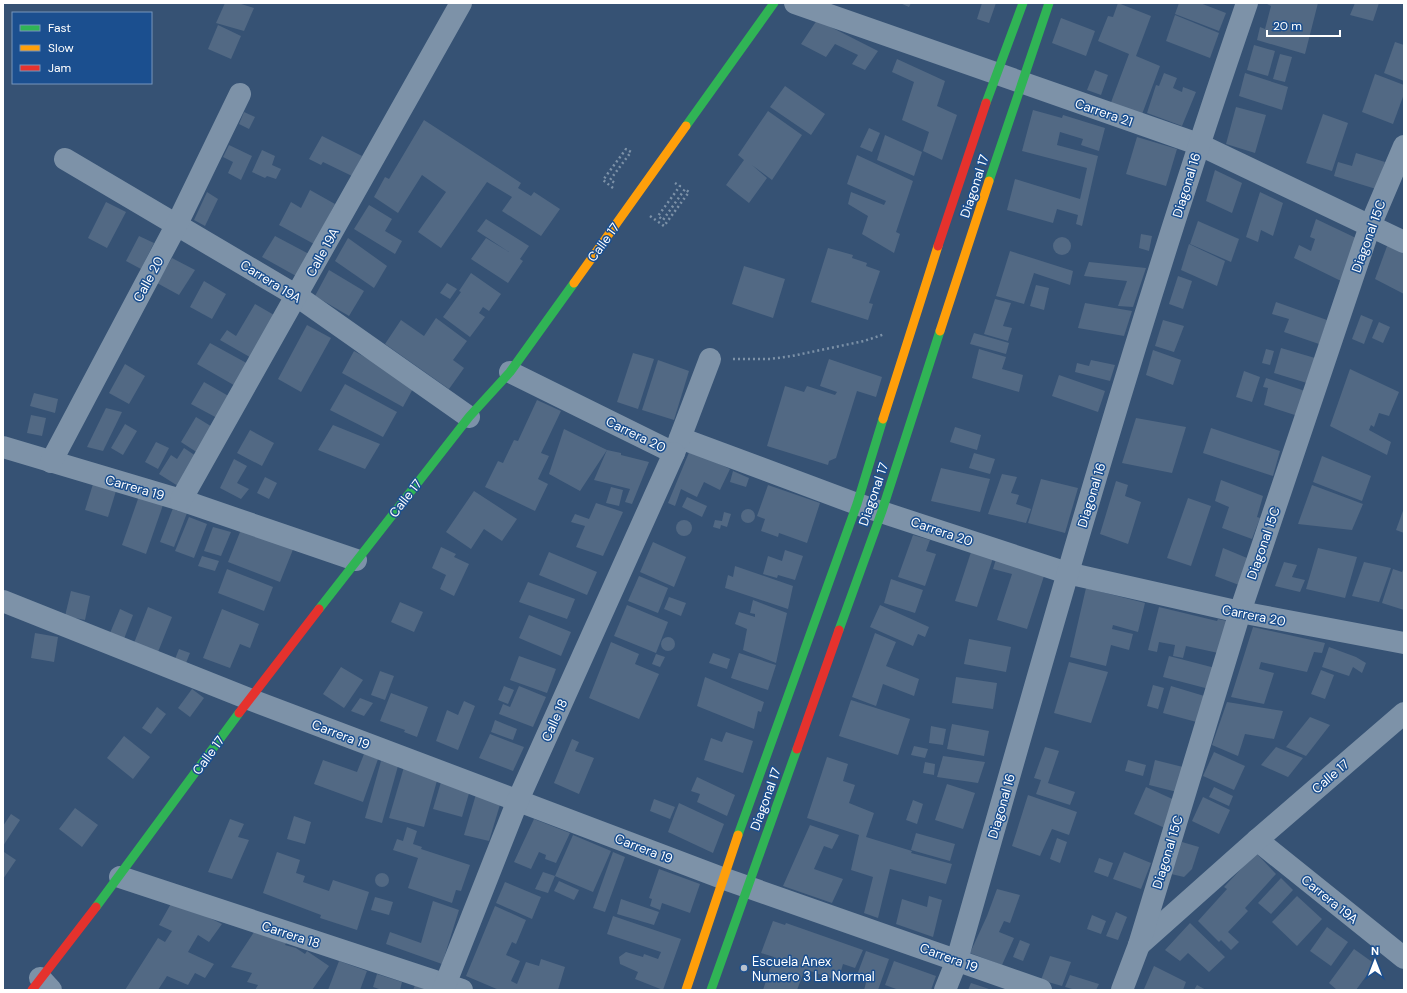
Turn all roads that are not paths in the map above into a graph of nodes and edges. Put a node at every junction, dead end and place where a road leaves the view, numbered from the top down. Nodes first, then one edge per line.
1 (461, 3) edge
2 (774, 3) edge
3 (795, 3) edge
4 (1023, 3) edge
5 (1049, 3) edge
6 (1247, 3) edge
7 (996, 74) junction
8 (1021, 83) junction
9 (240, 94) dead end
10 (1198, 144) junction
11 (1404, 146) edge
12 (65, 159) dead end
13 (177, 224) junction
14 (1370, 226) junction
15 (1404, 242) edge
16 (297, 296) junction
17 (710, 359) road end
18 (510, 372) junction
19 (469, 417) junction
20 (677, 445) junction
21 (3, 447) edge
22 (51, 462) junction
23 (181, 500) junction
24 (857, 504) junction
25 (882, 511) junction
26 (356, 560) junction
27 (1067, 573) junction
28 (3, 601) edge
29 (1240, 612) junction
30 (1404, 643) edge
31 (249, 699) junction
32 (1404, 713) edge
33 (518, 800) junction
34 (1257, 840) junction
35 (120, 877) junction
36 (722, 878) junction
37 (747, 886) junction
38 (1139, 945) junction
39 (1404, 958) edge
40 (957, 960) junction
41 (41, 986) edge
42 (451, 988) edge
43 (686, 990) edge
44 (711, 990) edge
45 (945, 990) edge
46 (1041, 990) edge
47 (1122, 990) edge

1 - 16 street, Calle 19A
2 - 18 main road, Calle 17
3 - 7 street, Carrera 21
4 - 7 main road, Diagonal 17
5 - 8 main road, Diagonal 17
6 - 10 street, Diagonal 16
7 - 8 street, Carrera 21
7 - 24 main road, Diagonal 17
8 - 10 street, Carrera 21
8 - 25 main road, Diagonal 17
9 - 13 street, Calle 20
10 - 14 street, Carrera 21
10 - 27 street, Diagonal 16
11 - 14 street, Diagonal 15C
12 - 13 street, Carrera 19A
13 - 16 street, Carrera 19A
13 - 22 street, Calle 20
14 - 15 street, Carrera 21
14 - 29 street, Diagonal 15C
16 - 19 street, Carrera 19A
16 - 23 street, Calle 19A
17 - 20 street, Calle 18
18 - 19 main road, Calle 17
18 - 20 street, Carrera 20
19 - 26 main road, Calle 17
20 - 24 street, Carrera 20
20 - 33 street, Calle 18
21 - 22 street, Carrera 19
22 - 23 street, Carrera 19
23 - 26 street, Carrera 19
24 - 25 street, Carrera 20
24 - 36 main road, Diagonal 17
25 - 27 street, Carrera 20
25 - 37 main road, Diagonal 17
26 - 31 main road, Calle 17
27 - 29 street, Carrera 20
27 - 40 street, Diagonal 16
28 - 31 street, Carrera 19
29 - 30 street, Carrera 20
29 - 38 street, Diagonal 15C
31 - 33 street, Carrera 19
31 - 35 main road, Calle 17
32 - 34 street, Calle 17
33 - 36 street, Carrera 19
33 - 42 street, Calle 18
34 - 38 street, Diagonal 15C
34 - 39 street, Carrera 19A
35 - 41 main road, Calle 17
35 - 42 street, Carrera 18
36 - 37 street, Carrera 19
36 - 43 main road, Diagonal 17
37 - 40 street, Carrera 19
37 - 44 main road, Diagonal 17
38 - 47 street, Diagonal 15C
40 - 45 street, Diagonal 16
40 - 46 street, Carrera 19

